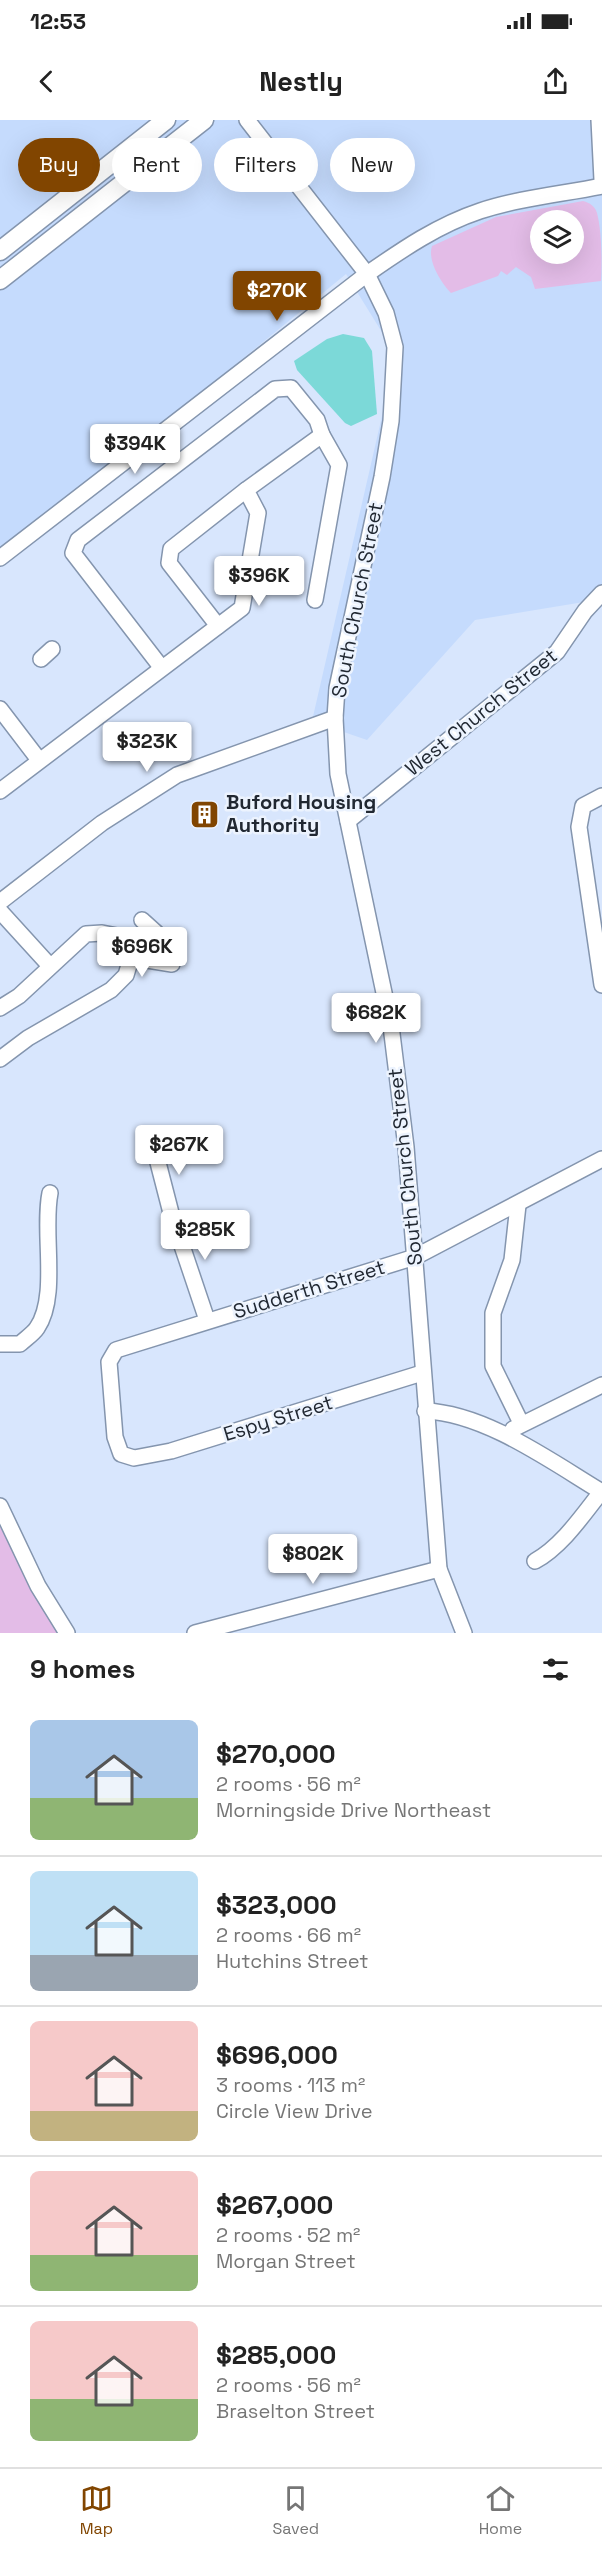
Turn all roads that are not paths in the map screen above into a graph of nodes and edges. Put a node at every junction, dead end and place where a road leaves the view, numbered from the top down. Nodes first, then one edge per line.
1 (166, 120) edge
2 (204, 120) edge
3 (247, 120) edge
4 (599, 120) edge
5 (602, 180) edge
6 (602, 186) edge
7 (0, 251) edge
8 (367, 273) junction
9 (0, 280) edge
10 (322, 435) junction
11 (246, 490) junction
12 (0, 558) edge
13 (602, 593) edge
14 (315, 600) dead end
15 (218, 626) junction
16 (160, 667) junction
17 (0, 710) edge
18 (335, 718) junction
19 (39, 760) junction
20 (0, 791) edge
21 (602, 796) edge
22 (348, 820) junction
23 (0, 902) edge
24 (0, 911) edge
25 (142, 921) dead end
26 (129, 957) junction
27 (50, 966) junction
28 (602, 981) edge
29 (602, 985) edge
30 (0, 1008) edge
31 (0, 1059) edge
32 (154, 1147) dead end
33 (602, 1160) edge
34 (50, 1193) dead end
35 (518, 1205) junction
36 (415, 1257) junction
37 (207, 1320) junction
38 (0, 1344) edge
39 (422, 1373) junction
40 (602, 1385) edge
41 (425, 1411) junction
42 (521, 1423) junction
43 (506, 1434) junction
44 (134, 1458) joint
45 (602, 1492) edge
46 (0, 1506) edge
47 (535, 1561) dead end
48 (439, 1569) junction
49 (67, 1633) edge
50 (195, 1633) edge
51 (464, 1633) edge

1 - 7 main road
2 - 9 main road
3 - 8 street, South Church Street
4 - 5 street
6 - 8 street
8 - 12 street
8 - 18 street, South Church Street
10 - 11 street
10 - 14 street
10 - 16 street
11 - 15 street
11 - 15 street
13 - 22 street, West Church Street
15 - 16 street
16 - 19 street
17 - 19 street
18 - 22 street, South Church Street
18 - 23 street
19 - 20 street
21 - 28 street
22 - 36 street, South Church Street
24 - 27 street
25 - 26 street
26 - 27 street
26 - 31 street
27 - 30 street
28 - 29 street
32 - 37 street
33 - 35 street, Sudderth Street
34 - 38 street
35 - 36 street, Sudderth Street
35 - 42 street
36 - 37 street, Sudderth Street
36 - 39 street, South Church Street
37 - 44 street, Sudderth Street
39 - 41 street, South Church Street
39 - 44 street, Espy Street
40 - 42 street
41 - 43 street
41 - 48 street, South Church Street
42 - 43 street
43 - 45 street
45 - 47 street
46 - 49 street
48 - 50 street
48 - 51 street, South Church Street

